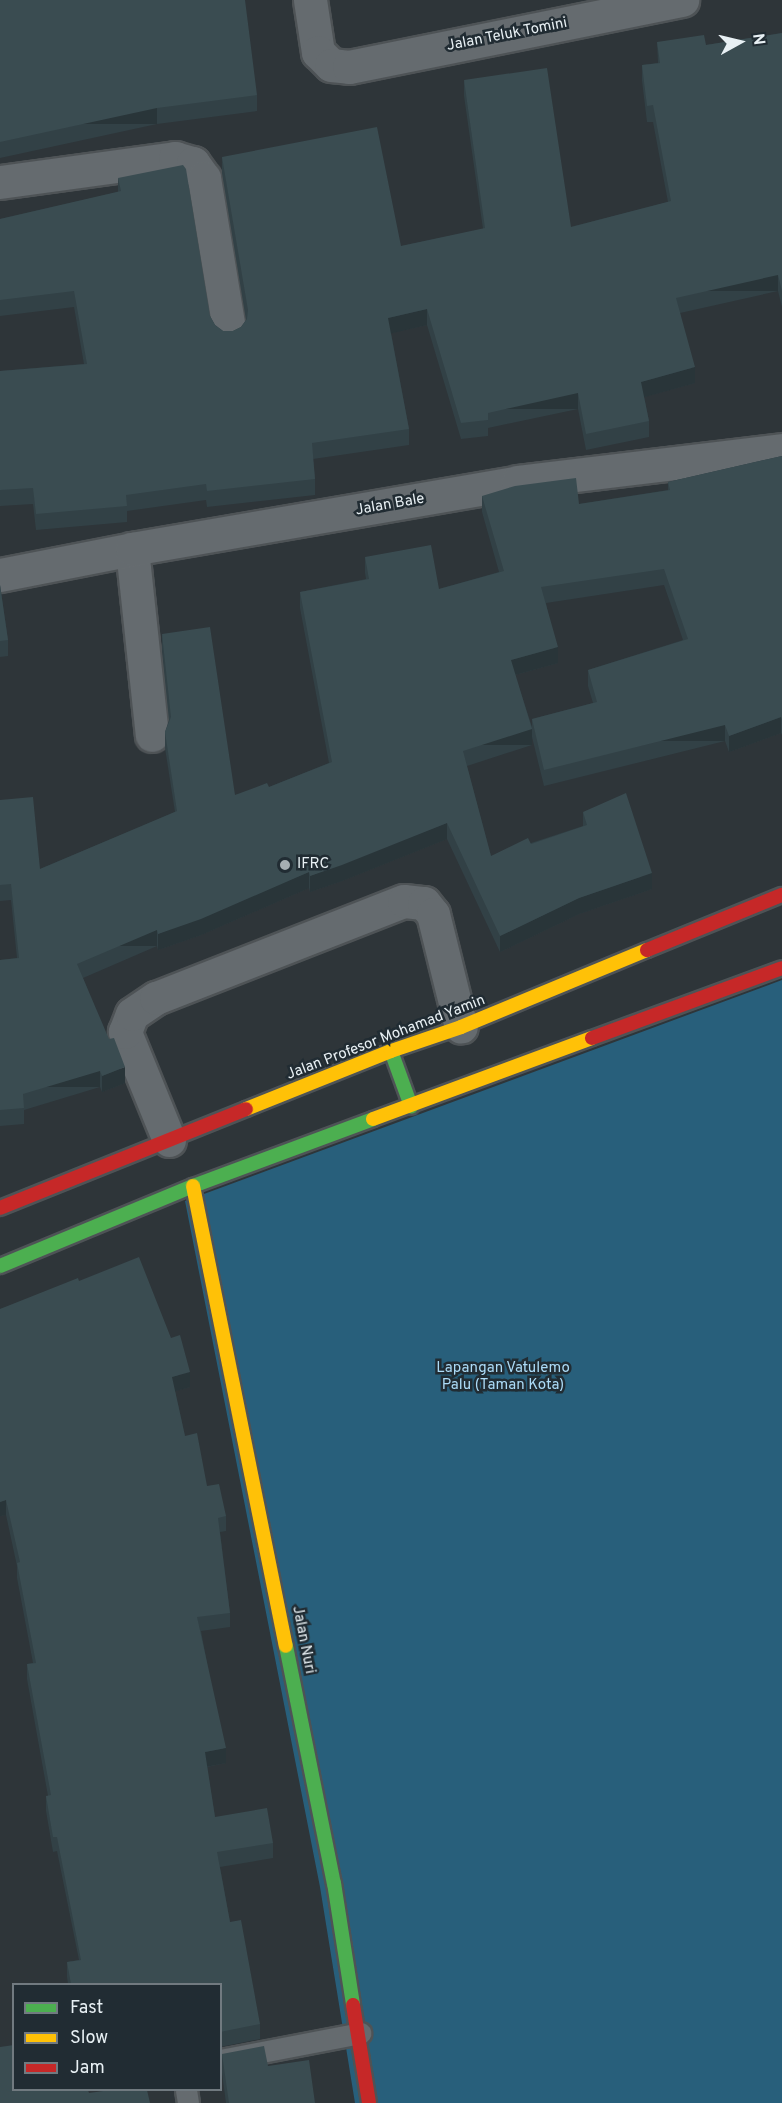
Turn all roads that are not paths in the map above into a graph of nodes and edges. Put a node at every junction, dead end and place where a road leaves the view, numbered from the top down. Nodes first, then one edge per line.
1 (310, 0) edge
2 (682, 0) edge
3 (0, 182) edge
4 (229, 329) edge
5 (782, 450) edge
6 (132, 549) junction
7 (0, 575) edge
8 (152, 735) dead end
9 (782, 895) edge
10 (782, 968) edge
11 (461, 1027) junction
12 (391, 1052) junction
13 (411, 1106) junction
14 (169, 1140) junction
15 (194, 1186) junction
16 (0, 1208) edge
17 (0, 1266) edge
18 (360, 2033) junction
19 (222, 2060) edge
20 (369, 2103) edge

1 - 2 street, Jalan Teluk Tomini
3 - 4 street
5 - 6 street, Jalan Bale
6 - 7 street, Jalan Bale
6 - 8 street
9 - 11 main road, Jalan Profesor Mohamad Yamin
10 - 13 main road
11 - 12 main road, Jalan Profesor Mohamad Yamin
11 - 14 street
12 - 13 main road
12 - 14 main road, Jalan Profesor Mohamad Yamin
13 - 15 main road
14 - 16 main road, Jalan Profesor Mohamad Yamin
15 - 17 main road
15 - 18 main road, Jalan Nuri
18 - 19 lane
18 - 20 main road, Jalan Nuri

